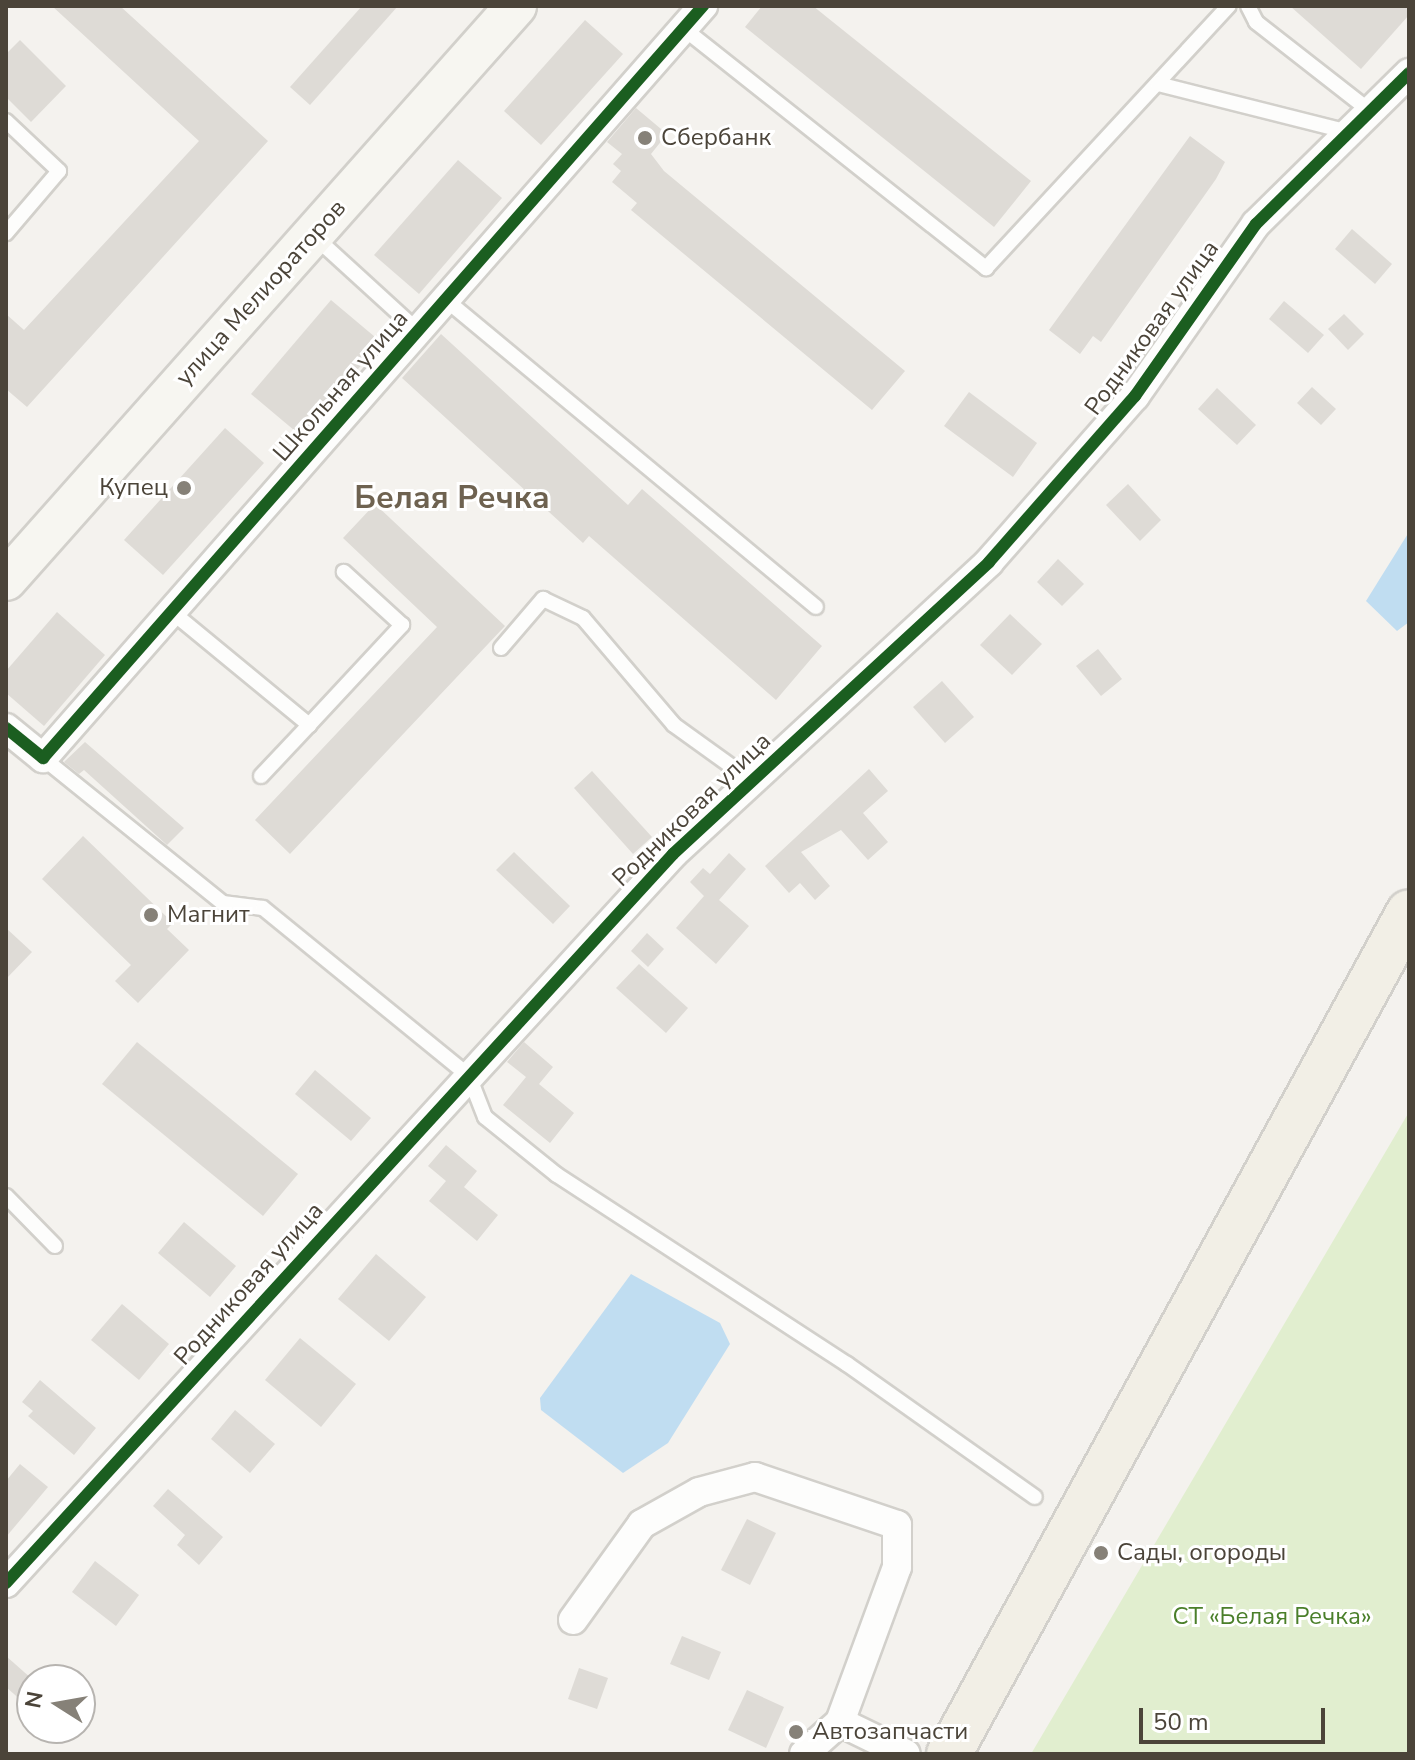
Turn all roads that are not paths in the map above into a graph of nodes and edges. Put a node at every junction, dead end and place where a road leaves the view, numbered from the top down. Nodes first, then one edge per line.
1 (516, 6) edge
2 (703, 6) edge
3 (1229, 6) edge
4 (1248, 6) edge
5 (683, 28) junction
6 (1409, 73) edge
7 (1158, 84) junction
8 (1370, 111) junction
9 (6, 121) edge
10 (1349, 132) junction
11 (6, 233) edge
12 (313, 235) junction
13 (445, 299) junction
14 (418, 331) junction
15 (344, 572) dead end
16 (6, 580) edge
17 (816, 607) dead end
18 (172, 612) junction
19 (501, 648) dead end
20 (309, 725) junction
21 (6, 728) edge
22 (43, 758) junction
23 (261, 776) dead end
24 (752, 781) junction
25 (1409, 912) edge
26 (469, 1076) junction
27 (6, 1196) edge
28 (55, 1246) dead end
29 (1035, 1497) dead end
30 (6, 1583) edge
31 (573, 1620) dead end
32 (840, 1722) junction
33 (804, 1754) edge
34 (906, 1754) edge
35 (949, 1754) edge

1 - 12 street, улица Мелиораторов
2 - 5 street, Школьная улица
3 - 7 lane
4 - 8 lane
5 - 7 lane
5 - 13 street, Школьная улица
6 - 8 street, Родниковая улица
7 - 10 lane
8 - 10 street, Родниковая улица
9 - 11 lane
10 - 24 street, Родниковая улица
12 - 14 lane
12 - 16 street, улица Мелиораторов
13 - 14 street, Школьная улица
13 - 17 lane
14 - 18 street, Школьная улица
15 - 20 lane
18 - 20 lane
18 - 22 street, Школьная улица
19 - 24 lane
20 - 23 lane
21 - 22 street
22 - 26 lane
24 - 26 street, Родниковая улица
25 - 35 main road
26 - 29 lane
26 - 30 street, Родниковая улица
27 - 28 lane
31 - 32 street
32 - 33 street
32 - 34 street

